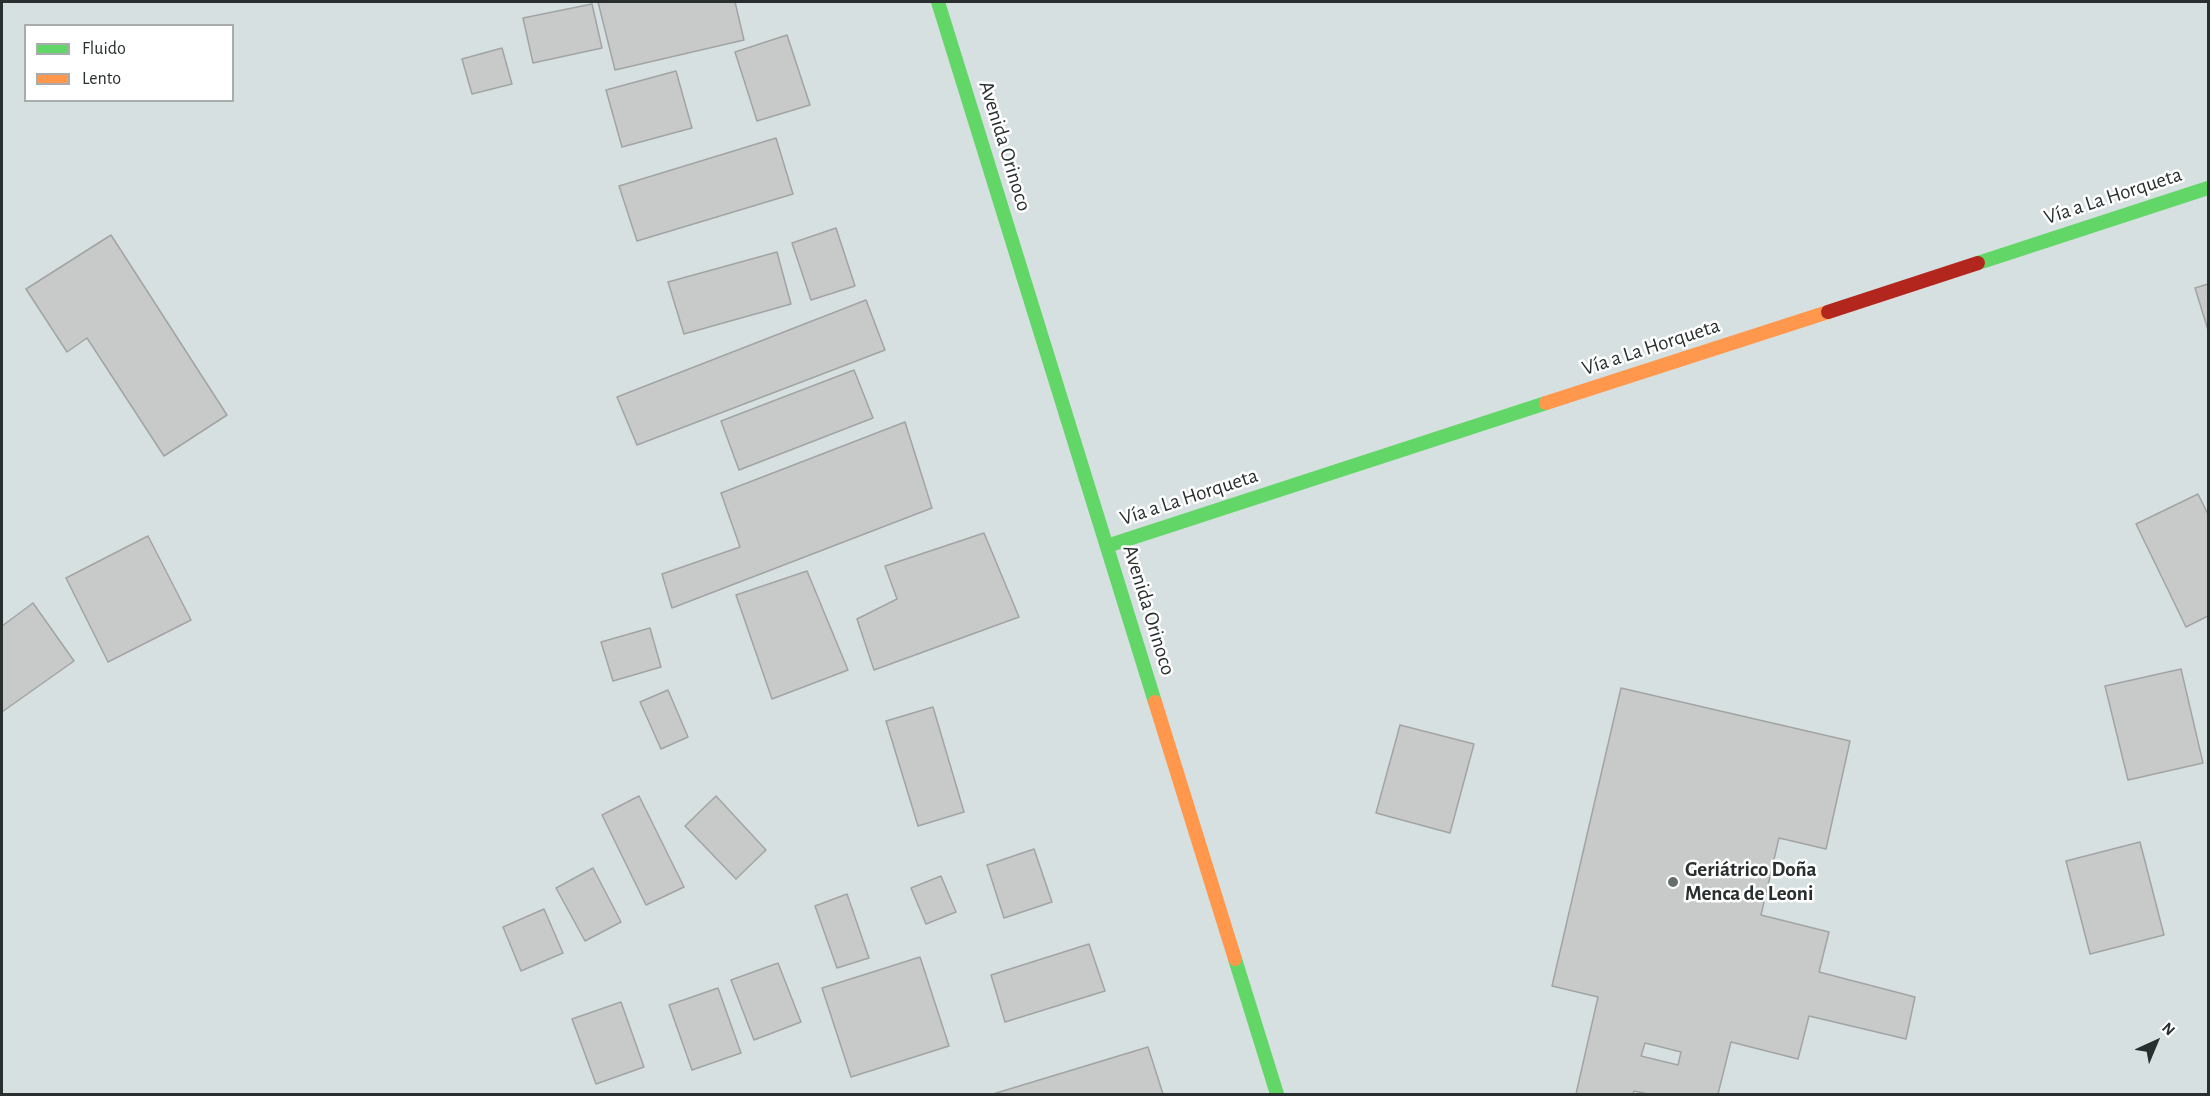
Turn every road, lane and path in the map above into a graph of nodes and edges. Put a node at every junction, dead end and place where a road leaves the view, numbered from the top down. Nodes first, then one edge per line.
1 (938, 2) edge
2 (2208, 188) edge
3 (1107, 546) junction
4 (1277, 1095) edge

1 - 3 main road, Avenida Orinoco
2 - 3 main road, Vía a La Horqueta
3 - 4 main road, Avenida Orinoco

